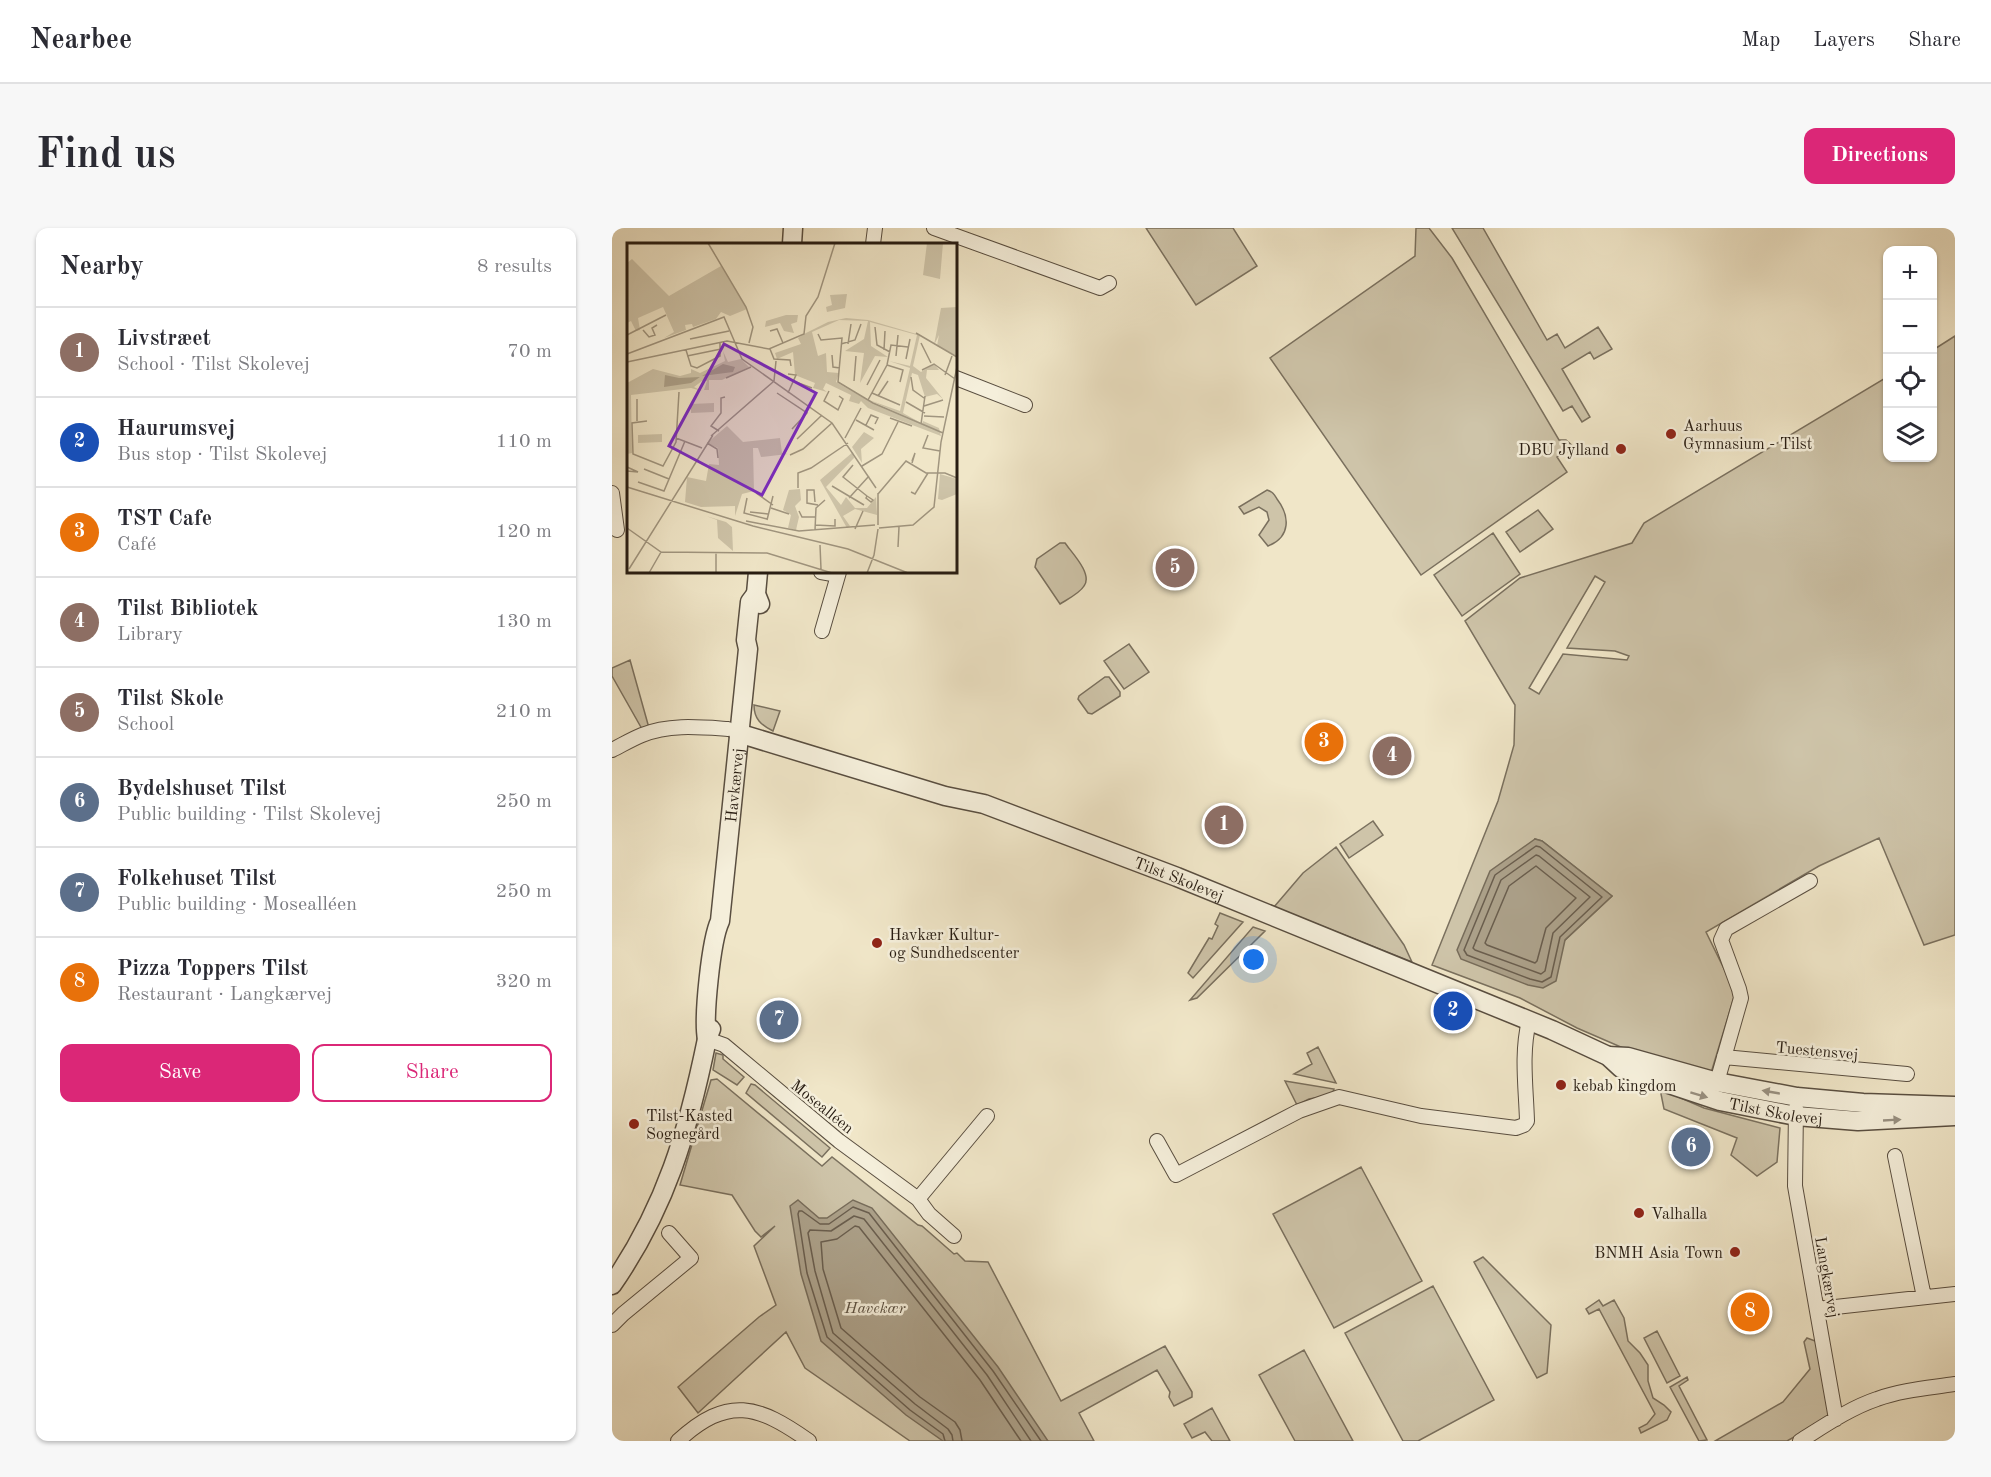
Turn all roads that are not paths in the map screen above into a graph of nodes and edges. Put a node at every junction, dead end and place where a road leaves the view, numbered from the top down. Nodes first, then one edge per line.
1 (793, 228) edge
2 (875, 228) edge
3 (934, 228) edge
4 (792, 243) edge
5 (873, 243) edge
6 (1109, 283) dead end
7 (957, 378) edge
8 (1025, 405) dead end
9 (612, 493) edge
10 (619, 530) edge
11 (758, 573) edge
12 (839, 573) edge
13 (822, 631) dead end
14 (733, 731) junction
15 (612, 750) edge
16 (1810, 881) dead end
17 (1529, 1021) junction
18 (707, 1040) junction
19 (1608, 1056) junction
20 (1724, 1057) junction
21 (1907, 1074) dead end
22 (1717, 1082) junction
23 (1797, 1097) junction
24 (1955, 1106) edge
25 (987, 1116) dead end
26 (1796, 1116) junction
27 (1955, 1116) edge
28 (1156, 1141) dead end
29 (1895, 1156) dead end
30 (918, 1199) junction
31 (669, 1233) dead end
32 (954, 1236) dead end
33 (612, 1285) edge
34 (1955, 1294) edge
35 (1924, 1297) junction
36 (1817, 1310) junction
37 (612, 1325) edge
38 (1955, 1384) edge
39 (1836, 1419) junction
40 (678, 1441) edge
41 (809, 1441) edge
42 (1800, 1441) edge

1 - 4 street
2 - 5 street
3 - 6 street
7 - 8 street
9 - 10 street
11 - 14 street, Havkærvej
12 - 13 street
14 - 15 street
14 - 17 street, Tilst Skolevej
14 - 18 street, Havkærvej
16 - 20 street
17 - 19 street, Tilst Skolevej
17 - 28 street
18 - 30 street, Mosealléen
18 - 33 street, Havkærvej
19 - 22 street, Tilst Skolevej
19 -> 26 street, Tilst Skolevej
20 - 21 street, Tuestensvej
20 - 22 street
23 -> 22 street, Tilst Skolevej
23 - 24 street, Tilst Skolevej
23 - 26 street, Langkærvej
25 - 30 street
26 -> 27 street, Tilst Skolevej
26 - 36 street, Langkærvej
29 - 35 street
30 - 32 street, Mosealléen
31 - 37 street
34 - 35 street
35 - 36 street
36 - 39 street, Langkærvej
38 - 39 street
39 - 42 street
40 - 41 street

